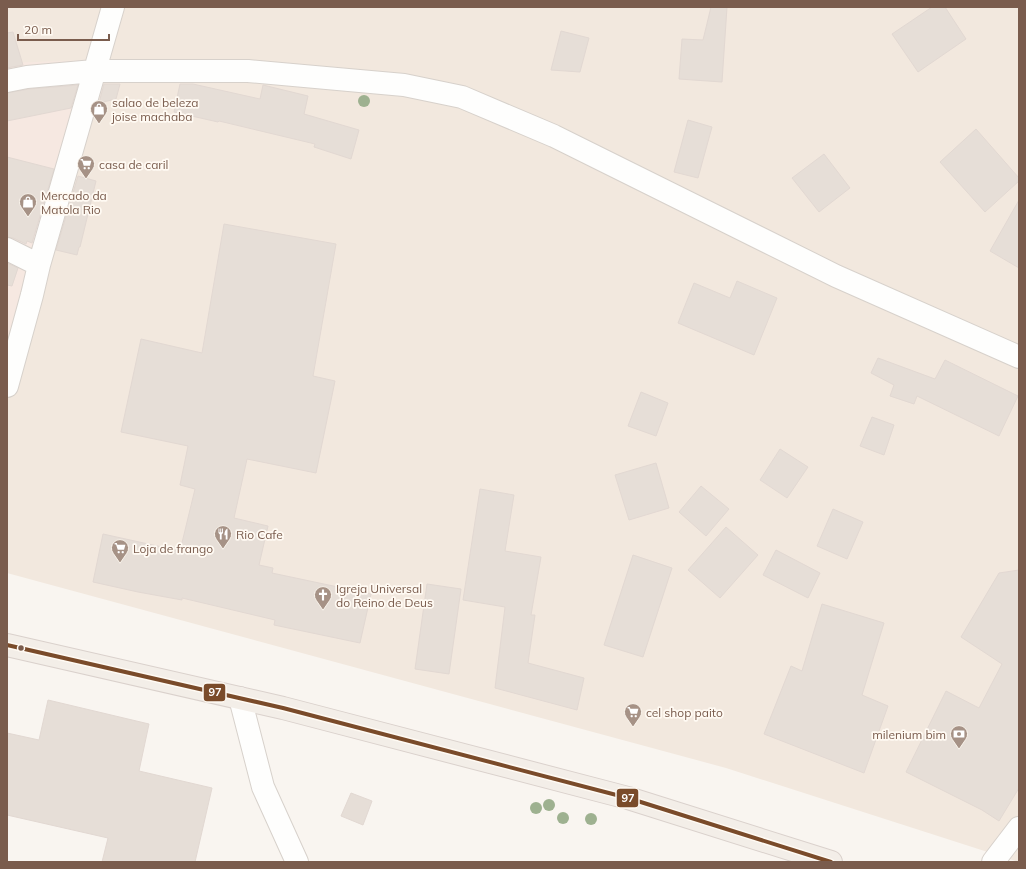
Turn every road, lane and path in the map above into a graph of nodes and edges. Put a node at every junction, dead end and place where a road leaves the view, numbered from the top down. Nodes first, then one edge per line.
1 (113, 7) edge
2 (94, 71) junction
3 (7, 81) edge
4 (7, 249) edge
5 (39, 265) junction
6 (1019, 357) edge
7 (7, 386) edge
8 (7, 645) edge
9 (240, 698) junction
10 (1019, 828) edge
11 (297, 862) edge
12 (831, 862) edge
13 (993, 862) edge

1 - 2 street
2 - 3 street
2 - 5 street
2 - 6 street
4 - 5 street
5 - 7 street
8 - 9 main road
9 - 11 street
9 - 12 main road
10 - 13 street

